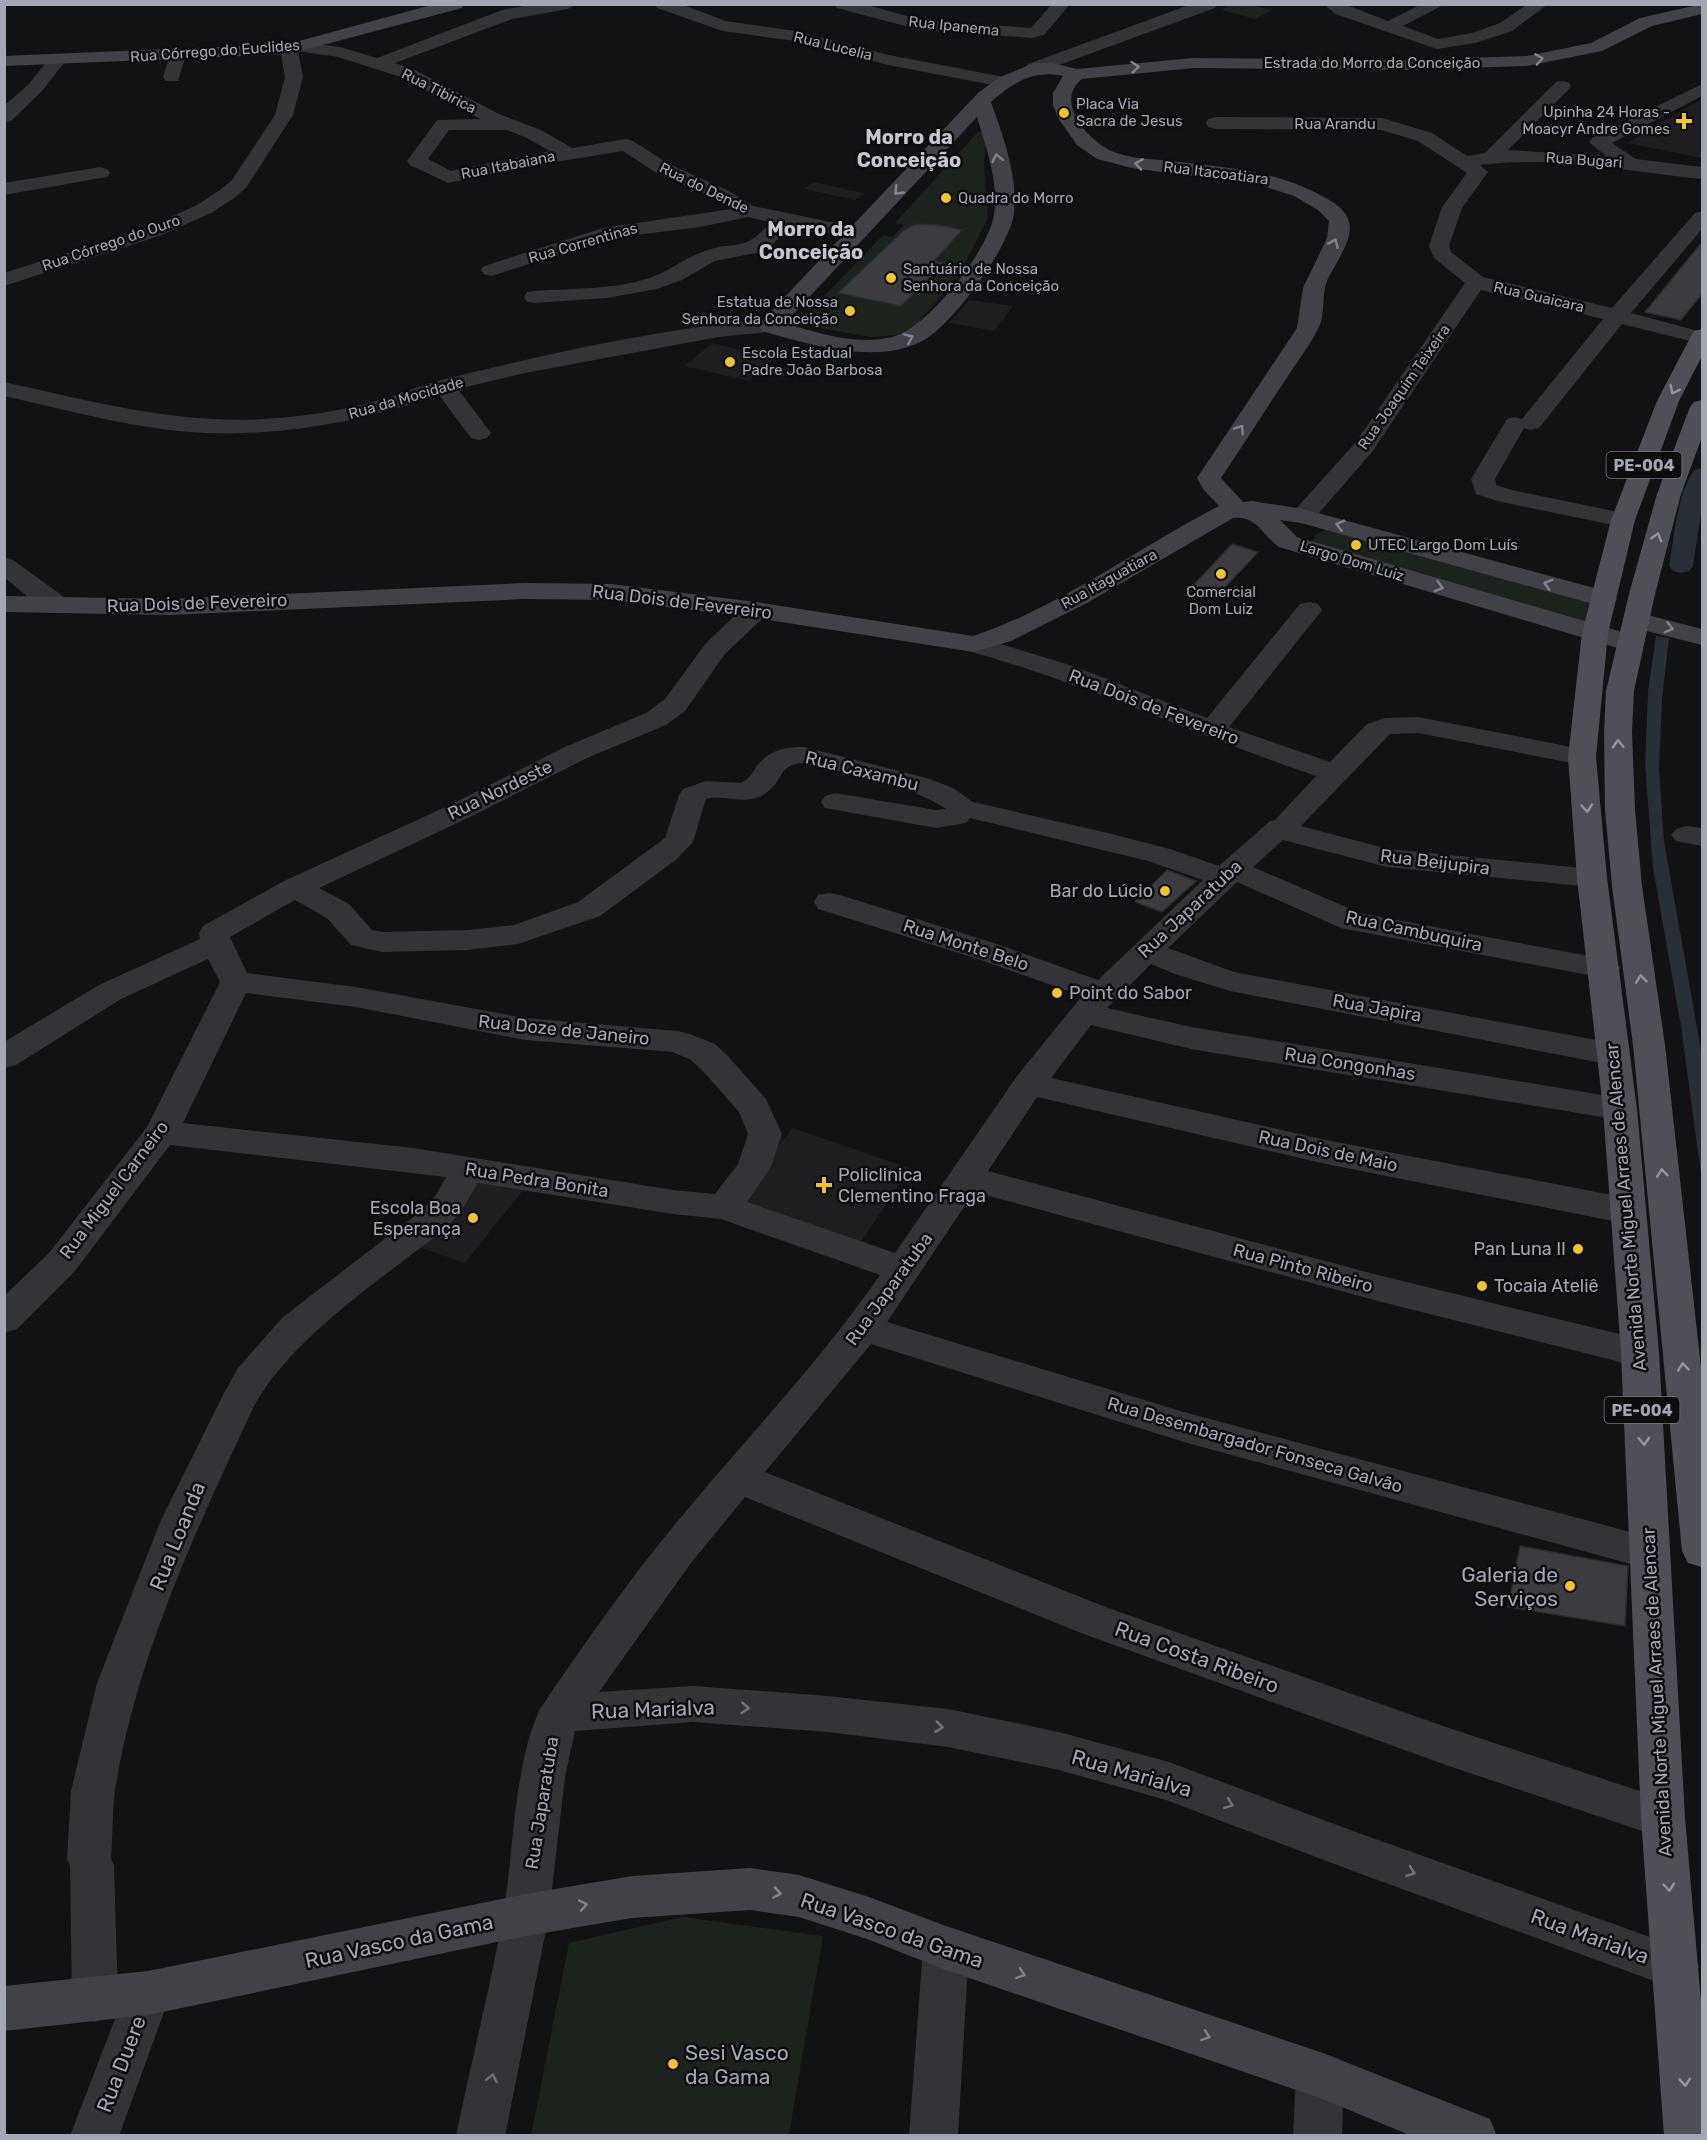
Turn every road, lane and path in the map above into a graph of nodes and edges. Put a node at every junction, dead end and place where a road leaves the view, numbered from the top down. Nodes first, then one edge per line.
1 (456, 4) edge
2 (568, 4) edge
3 (663, 4) edge
4 (843, 4) edge
5 (1062, 4) edge
6 (1209, 4) edge
7 (1332, 4) edge
8 (1437, 4) edge
9 (1540, 4) edge
10 (1702, 9) edge
11 (1388, 27) junction
12 (295, 48) junction
13 (177, 55) junction
14 (58, 59) junction
15 (4, 62) edge
16 (380, 63) junction
17 (1034, 68) junction
18 (1077, 75) junction
19 (172, 77) dead end
20 (1004, 82) junction
21 (1562, 86) dead end
22 (1702, 89) edge
23 (982, 102) junction
24 (4, 117) edge
25 (1215, 123) dead end
26 (505, 124) junction
27 (1599, 142) junction
28 (626, 145) joint
29 (569, 154) junction
30 (1493, 155) junction
31 (1568, 159) junction
32 (1629, 163) junction
33 (1472, 167) junction
34 (100, 173) dead end
35 (1702, 173) edge
36 (4, 189) edge
37 (747, 211) junction
38 (1702, 217) edge
39 (784, 218) junction
40 (857, 233) junction
41 (491, 270) dead end
42 (4, 280) edge
43 (1476, 282) junction
44 (535, 297) dead end
45 (1618, 315) junction
46 (770, 326) junction
47 (1702, 337) edge
48 (444, 386) junction
49 (4, 389) edge
50 (1702, 406) edge
51 (479, 433) dead end
52 (1696, 440) edge
53 (1238, 509) junction
54 (1303, 516) junction
55 (1623, 520) junction
56 (1283, 540) junction
57 (4, 565) edge
58 (4, 604) edge
59 (58, 605) junction
60 (756, 610) junction
61 (1309, 610) dead end
62 (1600, 616) junction
63 (1633, 632) junction
64 (1702, 637) edge
65 (974, 644) junction
66 (1212, 730) junction
67 (1582, 757) junction
68 (1334, 773) junction
69 (835, 802) dead end
70 (963, 808) junction
71 (1281, 830) junction
72 (1228, 873) junction
73 (1592, 878) junction
74 (295, 888) junction
75 (829, 902) dead end
76 (215, 939) junction
77 (1146, 950) junction
78 (1604, 968) junction
79 (236, 982) junction
80 (1092, 1003) junction
81 (1612, 1054) junction
82 (4, 1057) edge
83 (1029, 1084) junction
84 (1620, 1109) junction
85 (161, 1132) junction
86 (469, 1168) junction
87 (967, 1178) junction
88 (724, 1207) junction
89 (1628, 1211) junction
90 (904, 1269) junction
91 (4, 1319) edge
92 (863, 1328) junction
93 (1640, 1353) junction
94 (738, 1478) junction
95 (1702, 1551) edge
96 (1648, 1553) junction
97 (561, 1713) junction
98 (1663, 1818) junction
99 (526, 1916) junction
100 (946, 1948) junction
101 (1676, 1967) junction
102 (148, 1993) junction
103 (95, 2000) junction
104 (4, 2009) edge
105 (1320, 2075) junction
106 (94, 2136) edge
107 (480, 2136) edge
108 (933, 2136) edge
109 (1317, 2136) edge
110 (1473, 2136) edge
111 (1689, 2136) edge

1 - 12 street, Rua Córrego do Euclides
2 - 16 street
3 - 20 street, Rua Lucelia
4 - 5 street, Rua Ipanema
6 - 17 street
7 - 11 street
8 - 11 street
9 - 11 street
18 -> 10 street, Estrada do Morro da Conceição
12 - 13 street, Rua Córrego do Euclides
12 - 16 street, Rua Tibirica
12 - 42 street, Rua Córrego do Ouro
13 - 14 street, Rua Córrego do Euclides
13 - 19 street
14 - 15 street, Rua Córrego do Euclides
14 - 24 street
16 - 26 street, Rua Tibirica
17 - 18 street, Estrada do Morro da Conceição
17 - 20 street
53 -> 18 street, Rua Itacoatiara
20 - 23 street
21 - 30 street
22 - 27 street
23 -> 40 street
46 -> 23 street
25 - 33 street, Rua Arandu
26 - 29 street, Rua Tibirica
26 - 29 street, Rua Itabaiana
27 - 31 street
27 - 32 street
28 - 29 street, Rua Itabaiana
28 - 37 street, Rua do Dende
30 - 31 street, Rua Bugari
30 - 33 street, Rua Bugari
31 - 32 street, Rua Bugari
32 - 35 street, Rua Bugari
33 - 43 street, Rua Guaicara
34 - 36 street
37 - 39 street, Rua do Dende
37 - 41 street, Rua Correntinas
38 - 45 street
39 - 40 street, Rua do Dende
39 - 44 street
40 - 46 street
43 - 45 street, Rua Guaicara
43 - 54 street, Rua Joaquim Teixeira
45 - 47 street, Rua Guaicara
45 - 55 street
46 - 48 street, Rua da Mocidade
47 -> 55 main road, Avenida Norte Miguel Arraes de Alencar / PE-004
48 - 49 street, Rua da Mocidade
48 - 51 street
50 - 52 main road, Avenida Norte Miguel Arraes de Alencar / PE-004
63 -> 52 main road, Avenida Norte Miguel Arraes de Alencar / PE-004
53 - 54 street, Largo Dom Luiz
53 - 56 street, Largo Dom Luiz
53 - 65 street, Rua Itaguatiara
54 - 56 street
62 -> 54 street, Largo Dom Luiz
55 - 62 main road, Avenida Norte Miguel Arraes de Alencar / PE-004
56 -> 62 street, Largo Dom Luiz
57 - 59 street
58 - 59 street, Rua Dois de Fevereiro
59 - 60 street, Rua Dois de Fevereiro
60 - 65 street, Rua Dois de Fevereiro
60 - 74 street, Rua Nordeste
61 - 66 street
62 - 63 street, Largo Dom Luiz
62 - 67 main road, Avenida Norte Miguel Arraes de Alencar / PE-004
63 -> 64 street, Largo Dom Luiz
95 -> 63 main road, Avenida Norte Miguel Arraes de Alencar / PE-004
65 - 66 street, Rua Dois de Fevereiro
66 - 68 street, Rua Dois de Fevereiro
67 - 68 street, Rua Japaratuba
67 -> 73 main road, Avenida Norte Miguel Arraes de Alencar / PE-004
68 - 71 street, Rua Japaratuba
69 - 70 street
70 - 72 street, Rua Caxambu
70 - 74 street, Rua Caxambu
71 - 72 street, Rua Japaratuba
71 - 73 street, Rua Beijupira
72 - 77 street, Rua Japaratuba
72 - 78 street, Rua Cambuquira
73 - 78 main road, Avenida Norte Miguel Arraes de Alencar / PE-004
74 - 76 street, Rua Nordeste
75 - 80 street, Rua Monte Belo
76 - 79 street
76 - 82 street
77 - 80 street, Rua Japaratuba
77 - 81 street, Rua Japira
78 - 81 main road, Avenida Norte Miguel Arraes de Alencar / PE-004
79 - 85 street, Rua Miguel Carneiro
79 - 88 street, Rua Doze de Janeiro
80 - 83 street, Rua Japaratuba
80 - 84 street, Rua Congonhas
81 - 84 main road, Avenida Norte Miguel Arraes de Alencar / PE-004
83 - 87 street, Rua Japaratuba
83 - 89 street, Rua Dois de Maio
84 - 89 main road, Avenida Norte Miguel Arraes de Alencar / PE-004
85 - 86 street, Rua Pedra Bonita
85 - 91 street, Rua Miguel Carneiro
86 - 88 street, Rua Pedra Bonita
86 - 103 street, Rua Loanda
87 - 90 street, Rua Japaratuba
87 - 93 street, Rua Pinto Ribeiro
88 - 90 street, Rua Pedra Bonita
89 - 93 main road, Avenida Norte Miguel Arraes de Alencar / PE-004
90 - 92 street, Rua Japaratuba
92 - 94 street, Rua Japaratuba
92 - 96 street, Rua Desembargador Fonseca Galvão
93 -> 96 main road, Avenida Norte Miguel Arraes de Alencar / PE-004
94 - 97 street, Rua Japaratuba
94 - 98 street, Rua Costa Ribeiro
96 - 98 main road, Avenida Norte Miguel Arraes de Alencar / PE-004
97 - 99 street, Rua Japaratuba
97 -> 101 street, Rua Marialva
98 -> 101 main road, Avenida Norte Miguel Arraes de Alencar / PE-004
99 -> 100 street, Rua Vasco da Gama
99 - 102 street, Rua Vasco da Gama
107 -> 99 street, Rua Japaratuba
100 -> 105 street, Rua Vasco da Gama
100 - 108 street
101 -> 111 main road, Avenida Norte Miguel Arraes de Alencar / PE-004
102 - 103 street, Rua Vasco da Gama
102 - 106 street, Rua Duere
103 - 104 street, Rua Vasco da Gama
105 - 109 street
105 - 110 street, Rua Vasco da Gama

